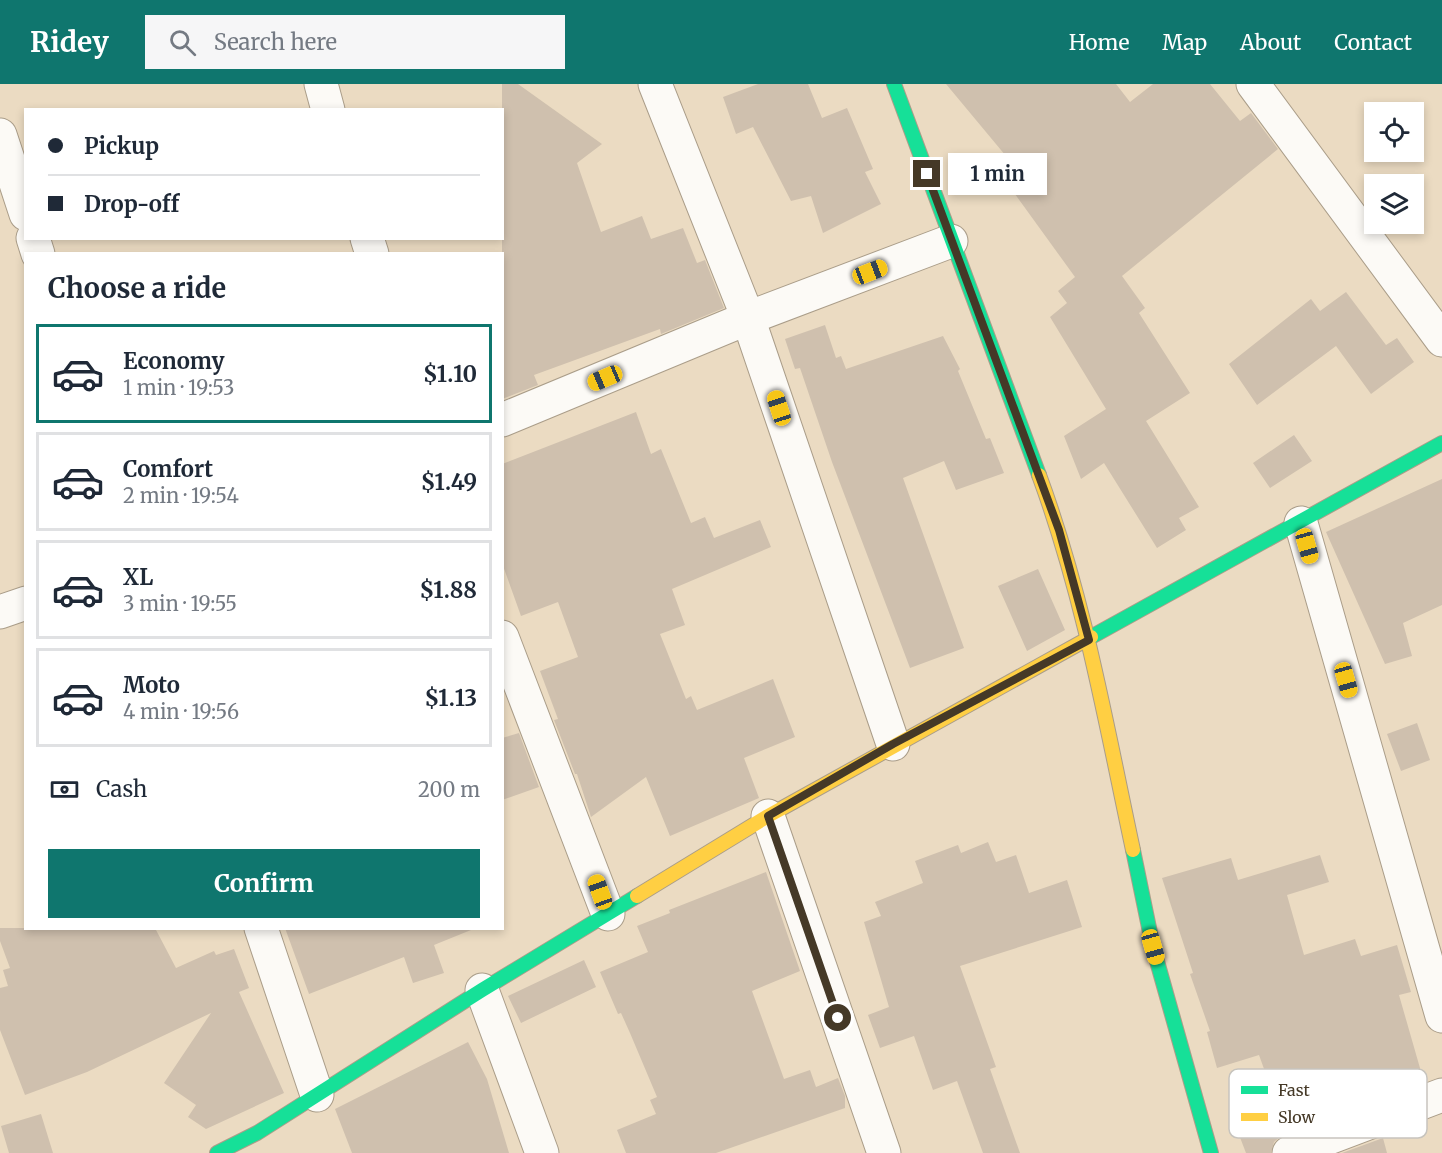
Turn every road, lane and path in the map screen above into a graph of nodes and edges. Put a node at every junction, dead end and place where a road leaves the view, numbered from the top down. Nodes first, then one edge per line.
1 (321, 84) edge
2 (655, 84) edge
3 (894, 84) edge
4 (1253, 84) edge
5 (327, 108) edge
6 (0, 135) edge
7 (24, 208) edge
8 (951, 242) junction
9 (748, 318) junction
10 (1442, 340) edge
11 (504, 419) edge
12 (1442, 443) edge
13 (1301, 523) junction
14 (24, 604) edge
15 (0, 612) edge
16 (1089, 640) junction
17 (504, 642) edge
18 (893, 744) junction
19 (768, 816) junction
20 (608, 914) junction
21 (262, 930) edge
22 (482, 990) junction
23 (1442, 1016) edge
24 (317, 1095) junction
25 (1442, 1095) edge
26 (1427, 1101) edge
27 (1329, 1138) edge
28 (260, 1143) edge
29 (217, 1153) edge
30 (542, 1153) edge
31 (884, 1153) edge
32 (1211, 1153) edge
33 (1289, 1153) edge

1 - 5 street
2 - 9 street
3 - 8 street
4 - 10 street
6 - 7 street
8 - 9 street
8 - 16 street
9 - 11 street
9 - 18 street
12 - 13 street
13 - 16 street
13 - 23 street
14 - 15 street
16 - 18 street
16 - 32 street
17 - 20 street
18 - 19 street
19 - 20 street
19 - 31 street
20 - 22 street
21 - 24 street
22 - 24 street
22 - 30 street
24 - 28 street
25 - 26 street
27 - 33 street
28 - 29 street

